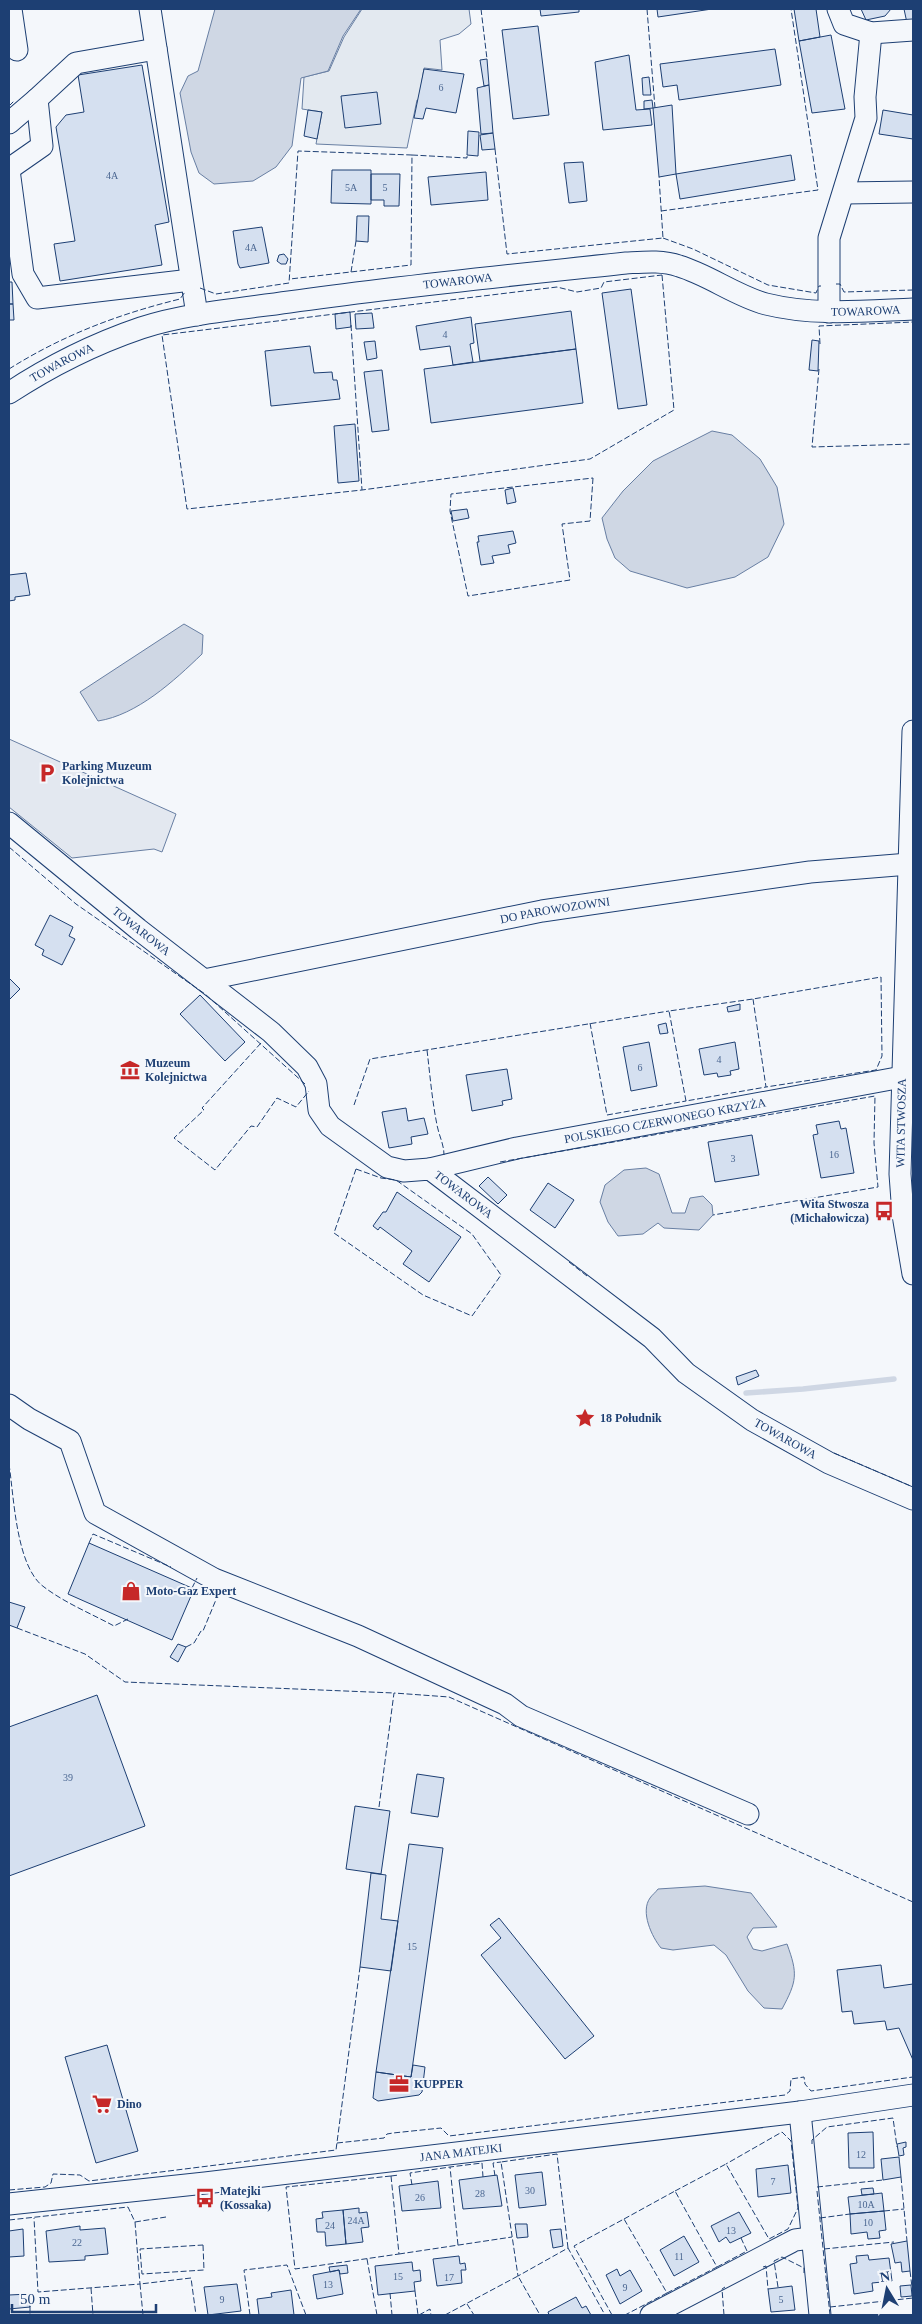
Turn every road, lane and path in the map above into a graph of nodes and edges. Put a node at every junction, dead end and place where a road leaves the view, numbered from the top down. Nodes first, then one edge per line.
1 (11, 9) edge
2 (150, 9) edge
3 (838, 9) edge
4 (913, 30) edge
5 (871, 34) junction
6 (156, 49) junction
7 (17, 50) dead end
8 (37, 99) junction
9 (9, 123) edge
10 (9, 170) edge
11 (913, 192) edge
12 (844, 193) junction
13 (191, 280) junction
14 (913, 309) edge
15 (829, 312) junction
16 (197, 315) junction
17 (9, 393) edge
18 (913, 731) edge
19 (9, 823) edge
20 (909, 864) junction
21 (204, 980) junction
22 (907, 1077) edge
23 (430, 1169) junction
24 (913, 1274) edge
25 (9, 1406) edge
26 (913, 1499) edge
27 (748, 1814) dead end
28 (913, 2095) edge
29 (800, 2112) junction
30 (9, 2204) edge
31 (811, 2238) junction
32 (651, 2315) edge
33 (820, 2315) edge

1 - 7 street
2 - 6 street
3 - 5 street
4 - 5 street
5 - 12 street
6 - 8 street
6 - 13 street
8 - 9 street
8 - 10 street
10 - 13 street
11 - 12 street
12 - 15 street
13 - 16 street
14 - 15 street, TOWAROWA
15 - 16 street, TOWAROWA
16 - 17 street, TOWAROWA
18 - 20 street, WITA STWOSZA
19 - 21 street, TOWAROWA
20 - 21 street, DO PAROWOZOWNI
20 - 22 street, WITA STWOSZA
21 - 23 street, TOWAROWA
22 - 23 street, POLSKIEGO CZERWONEGO KRZYŻA
22 - 24 street, WITA STWOSZA
23 - 26 street, TOWAROWA
25 - 27 street
28 - 29 street, JANA MATEJKI
29 - 30 street, JANA MATEJKI
29 - 31 street
31 - 32 street
31 - 33 street

